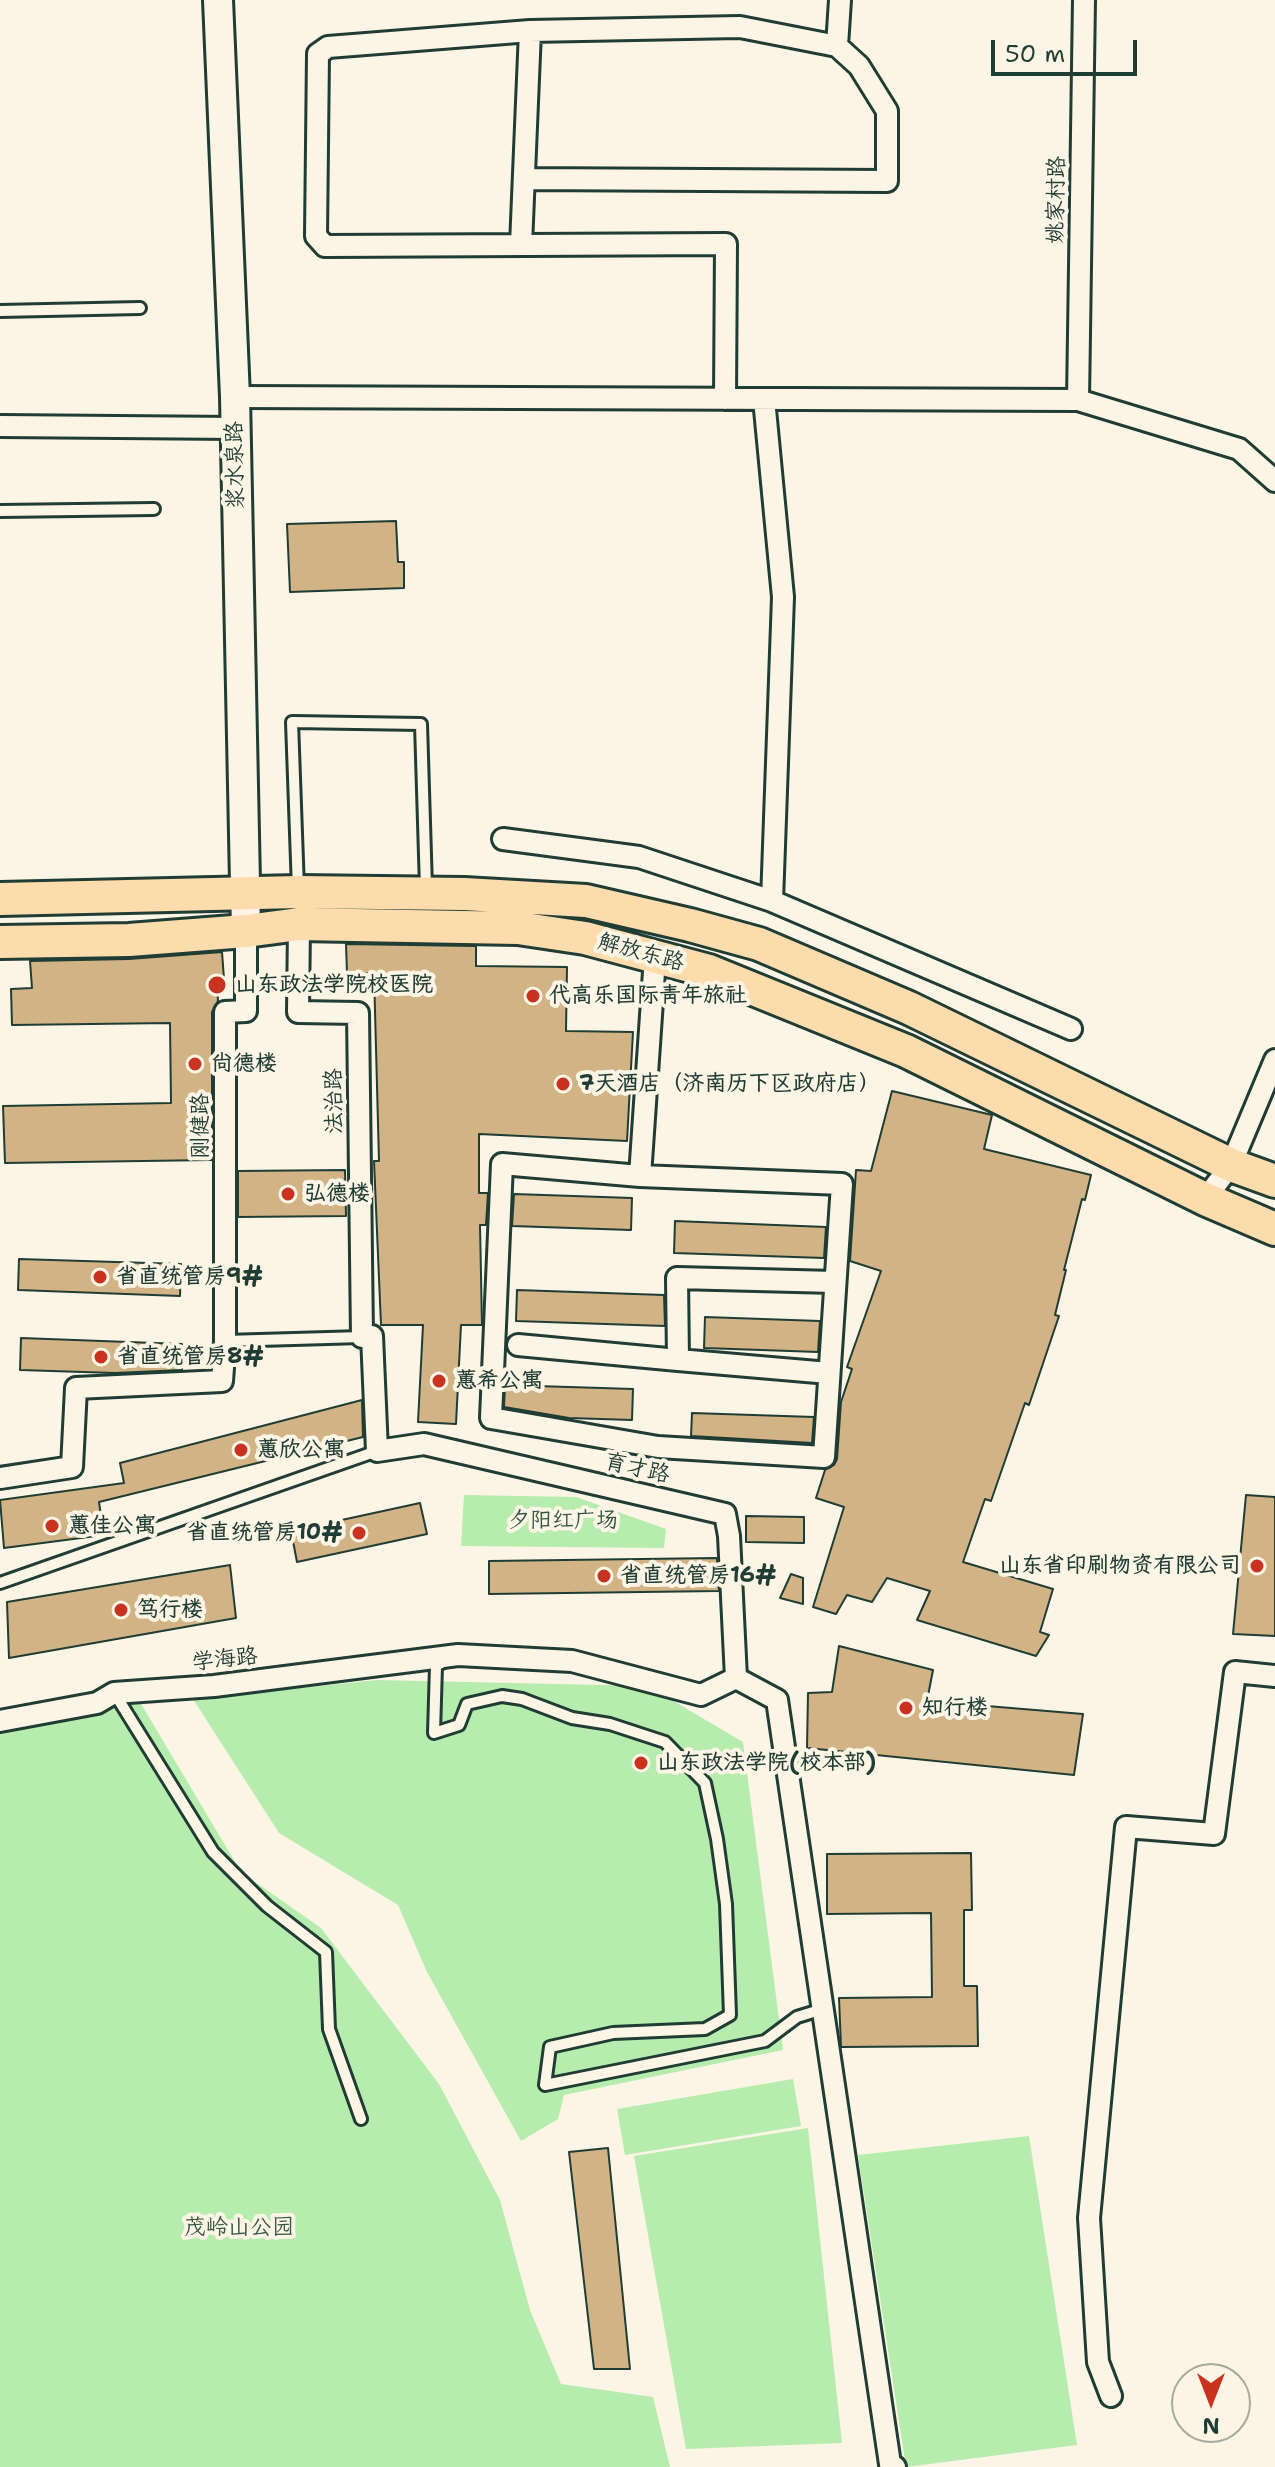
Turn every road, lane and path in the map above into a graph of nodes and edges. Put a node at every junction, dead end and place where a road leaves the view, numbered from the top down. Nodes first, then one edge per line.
1 (218, 0) edge
2 (840, 0) edge
3 (1084, 0) edge
4 (530, 31) junction
5 (837, 46) junction
6 (524, 179) junction
7 (521, 245) junction
8 (140, 308) dead end
9 (0, 311) edge
10 (235, 397) junction
11 (725, 399) junction
12 (764, 399) junction
13 (1078, 400) junction
14 (0, 426) edge
15 (235, 428) junction
16 (1275, 481) edge
17 (154, 509) dead end
18 (0, 511) edge
19 (503, 839) dead end
20 (246, 892) junction
21 (426, 894) junction
22 (0, 899) edge
23 (772, 901) junction
24 (298, 908) junction
25 (246, 931) junction
26 (0, 942) edge
27 (655, 957) junction
28 (1071, 1029) dead end
29 (1275, 1060) edge
30 (1231, 1165) junction
31 (640, 1176) junction
32 (1275, 1181) edge
33 (1205, 1199) junction
34 (1275, 1229) edge
35 (835, 1282) junction
36 (367, 1337) junction
37 (225, 1341) junction
38 (518, 1345) dead end
39 (678, 1360) junction
40 (829, 1373) junction
41 (377, 1451) junction
42 (0, 1478) edge
43 (0, 1583) edge
44 (458, 1655) junction
45 (1275, 1676) edge
46 (736, 1678) junction
47 (114, 1693) junction
48 (0, 1721) edge
49 (823, 2009) junction
50 (361, 2119) dead end
51 (1111, 2396) dead end
52 (895, 2467) edge

1 - 10 main road, 浆水泉路
2 - 5 street
3 - 13 street, 姚家村路
4 - 5 street
4 - 6 street
4 - 7 street
5 - 6 street
6 - 7 street
7 - 11 street
8 - 9 lane
10 - 11 street
10 - 15 main road, 浆水泉路
11 - 12 street
12 - 13 street
12 - 23 street
13 - 16 street
14 - 15 street
15 - 20 main road, 浆水泉路
17 - 18 lane
19 - 23 street
20 - 22 main road, 解放东路
20 - 24 main road, 解放东路
20 - 25 main road, 浆水泉路
21 - 24 main road, 解放东路
21 - 24 lane
21 - 30 main road, 解放东路
23 - 28 street
24 - 25 main road, 解放东路
24 - 27 main road, 解放东路
24 - 36 street, 法治路
25 - 26 main road, 解放东路
25 - 37 street, 刚健路
27 - 31 street
27 - 33 main road, 解放东路
29 - 30 street
30 - 32 main road, 解放东路
30 - 33 street
31 - 35 street
31 - 40 street
33 - 34 main road, 解放东路
35 - 39 street
35 - 40 street
36 - 37 lane
36 - 41 street
37 - 42 street
38 - 39 street
39 - 40 street
41 - 43 lane, 育才路
41 - 46 street, 育才路
44 - 46 street, 学海路
44 - 47 street, 学海路
44 - 49 lane
45 - 51 street
46 - 49 street
47 - 48 street, 学海路
47 - 50 lane
49 - 52 street

